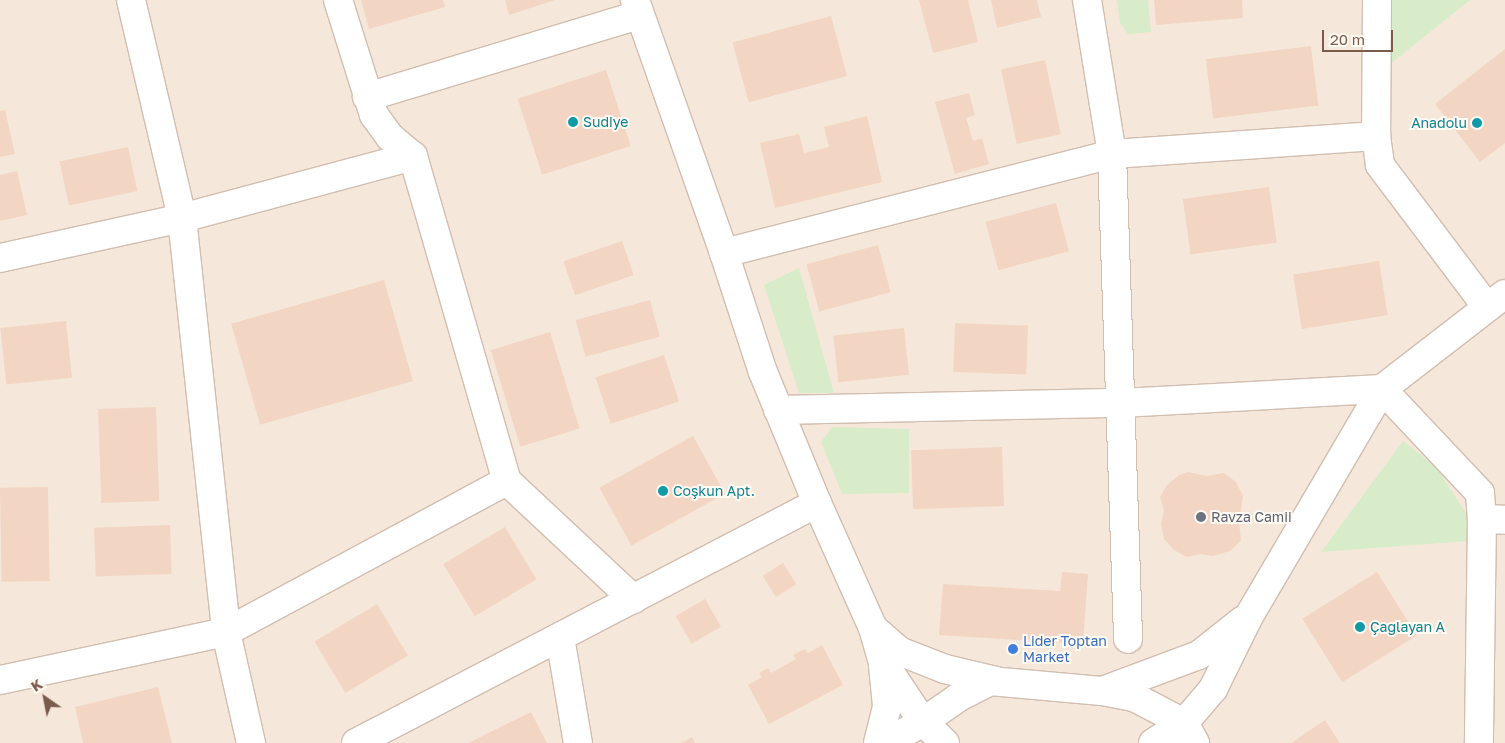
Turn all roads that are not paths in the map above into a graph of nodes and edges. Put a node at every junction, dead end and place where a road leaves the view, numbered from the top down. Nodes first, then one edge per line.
1 (131, 0) edge
2 (338, 0) edge
3 (1087, 0) edge
4 (1377, 0) edge
5 (637, 8) edge
6 (368, 97) junction
7 (1376, 136) junction
8 (1112, 154) junction
9 (413, 156) junction
10 (182, 218) junction
11 (724, 253) junction
12 (0, 258) edge
13 (1496, 300) edge
14 (1382, 389) junction
15 (1121, 403) junction
16 (778, 410) junction
17 (507, 480) junction
18 (816, 504) junction
19 (1493, 519) edge
20 (633, 599) junction
21 (1248, 616) junction
22 (873, 628) junction
23 (226, 632) junction
24 (560, 637) junction
25 (1128, 639) dead end
26 (883, 662) junction
27 (0, 680) edge
28 (996, 681) junction
29 (1102, 691) junction
30 (923, 722) junction
31 (1189, 733) edge
32 (251, 743) edge
33 (356, 743) edge
34 (578, 743) edge
35 (878, 743) edge
36 (886, 743) edge
37 (945, 743) edge
38 (1153, 743) edge
39 (1479, 743) edge

1 - 10 street
2 - 6 street
3 - 8 street
4 - 7 street
5 - 6 street
5 - 11 street
6 - 9 street
7 - 8 street
7 - 13 street
8 - 11 street
8 - 15 street
9 - 10 street
9 - 17 street
10 - 12 street
10 - 23 street
11 - 16 street
13 - 14 street
14 - 15 street
14 - 19 street
14 - 21 street
15 - 16 street
15 - 25 street
16 - 18 street
17 - 20 street
17 - 23 street
18 - 20 street
18 - 22 street
19 - 39 street
20 - 24 street
21 - 29 street
21 - 31 street
22 - 26 street
22 - 28 street
23 - 27 street
23 - 32 street
24 - 33 street
24 - 34 street
26 - 30 street
26 - 35 street
28 - 29 street
28 - 30 street
29 - 31 street
30 - 36 street
30 - 37 street
31 - 38 street

